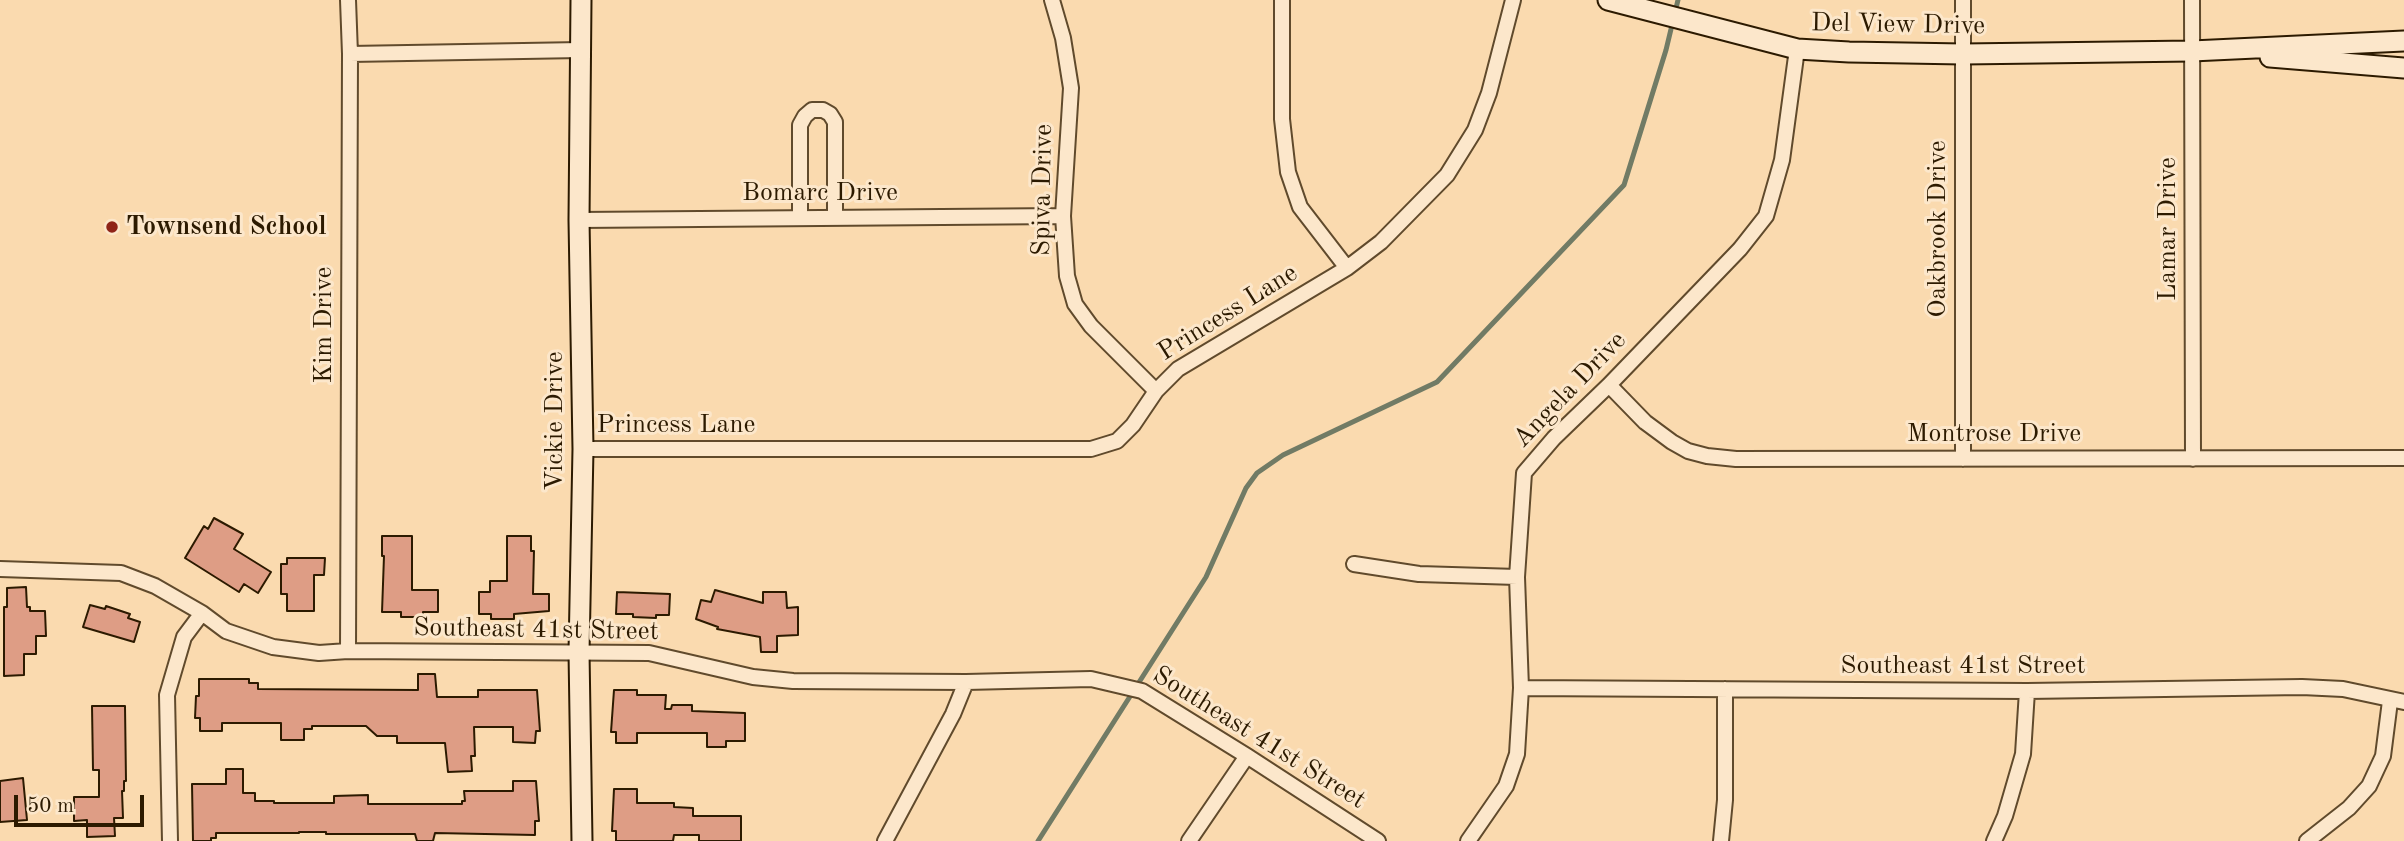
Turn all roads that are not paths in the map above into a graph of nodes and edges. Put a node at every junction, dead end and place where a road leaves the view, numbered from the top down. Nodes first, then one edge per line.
1 (348, 0) edge
2 (581, 0) edge
3 (1052, 0) edge
4 (1282, 0) edge
5 (1513, 0) edge
6 (1608, 0) edge
7 (1963, 0) edge
8 (2192, 0) edge
9 (2404, 41) edge
10 (1797, 49) junction
11 (580, 50) junction
12 (2192, 51) junction
13 (350, 54) junction
14 (1963, 54) junction
15 (2404, 68) edge
16 (1063, 216) junction
17 (800, 217) junction
18 (835, 217) junction
19 (579, 220) junction
20 (1347, 268) junction
21 (1609, 385) junction
22 (1156, 391) junction
23 (583, 449) junction
24 (2404, 458) edge
25 (1963, 459) junction
26 (2193, 459) junction
27 (1354, 564) dead end
28 (0, 569) edge
29 (1517, 577) junction
30 (202, 612) junction
31 (348, 651) junction
32 (579, 652) junction
33 (966, 682) junction
34 (1521, 688) junction
35 (1725, 689) junction
36 (2027, 691) junction
37 (2397, 701) edge
38 (1247, 756) junction
39 (170, 841) edge
40 (582, 841) edge
41 (885, 841) edge
42 (1189, 841) edge
43 (1378, 841) edge
44 (1468, 841) edge
45 (1721, 841) edge
46 (1994, 841) edge
47 (2307, 841) edge

1 - 13 street, Kim Drive
2 - 11 street, Vickie Drive
3 - 16 street, Spiva Drive
4 - 20 street
5 - 20 street, Princess Lane
6 - 10 street, Del View Drive
7 - 14 street, Oakbrook Drive
8 - 12 street, Lamar Drive
9 - 12 street, Del View Drive
10 - 14 street, Del View Drive
10 - 21 street, Angela Drive
11 - 13 street
11 - 19 street, Vickie Drive
12 - 14 street, Del View Drive
12 - 15 street, Del View Drive
12 - 26 street, Lamar Drive
13 - 31 street, Kim Drive
14 - 25 street, Oakbrook Drive
16 - 18 street, Bomarc Drive
16 - 22 street, Spiva Drive
17 - 18 street, Bomarc Drive
17 - 18 street
17 - 19 street, Bomarc Drive
19 - 23 street, Vickie Drive
20 - 22 street, Princess Lane
21 - 25 street, Montrose Drive
21 - 29 street, Angela Drive
22 - 23 street, Princess Lane
23 - 32 street, Vickie Drive
24 - 26 street, Montrose Drive
25 - 26 street, Montrose Drive
27 - 29 street
28 - 30 street, Southeast 41st Street
29 - 34 street, Angela Drive
30 - 31 street, Southeast 41st Street
30 - 39 street
31 - 32 street, Southeast 41st Street
32 - 33 street, Southeast 41st Street
32 - 40 street, Vickie Drive
33 - 38 street, Southeast 41st Street
33 - 41 street
34 - 35 street, Southeast 41st Street
34 - 44 street, Angela Drive
35 - 36 street, Southeast 41st Street
35 - 45 street
36 - 37 street, Southeast 41st Street
36 - 46 street
37 - 47 street
38 - 42 street
38 - 43 street, Southeast 41st Street

